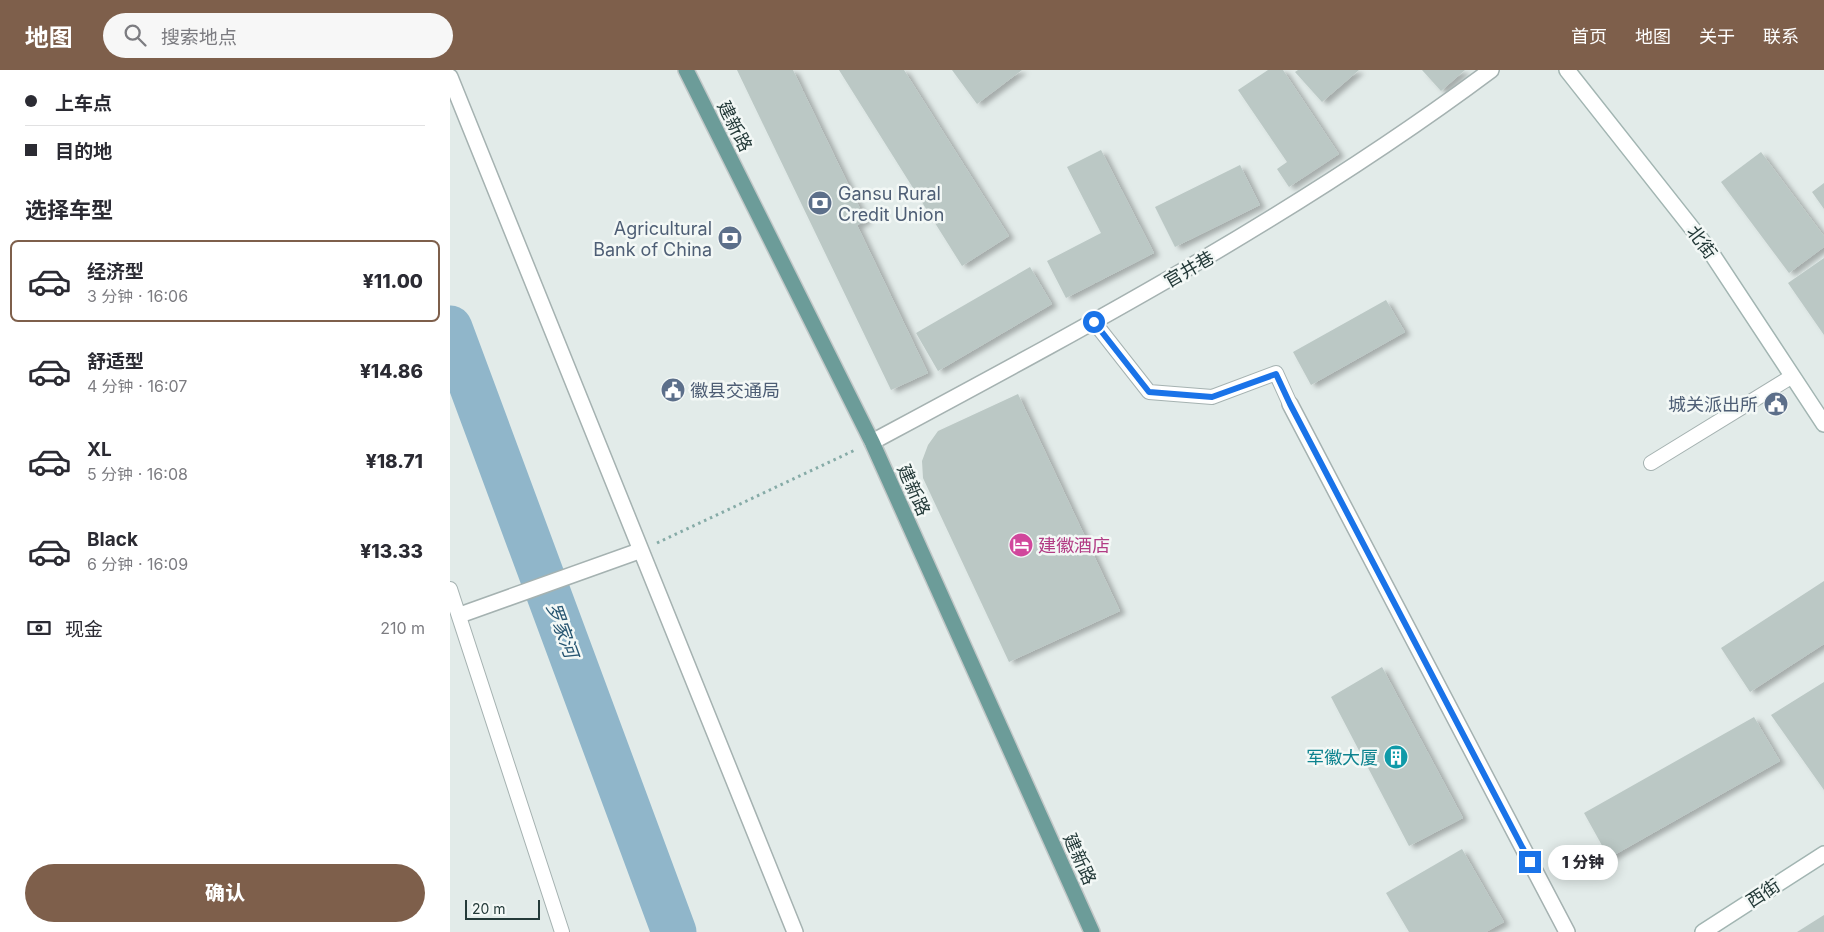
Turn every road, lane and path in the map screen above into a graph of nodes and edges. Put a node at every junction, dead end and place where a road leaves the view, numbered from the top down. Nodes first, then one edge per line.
1 (686, 70) edge
2 (1490, 70) edge
3 (1567, 70) edge
4 (450, 77) edge
5 (1094, 322) junction
6 (1791, 377) junction
7 (1290, 404) joint
8 (1824, 424) edge
9 (872, 442) junction
10 (1652, 464) dead end
11 (640, 551) junction
12 (450, 589) edge
13 (460, 615) junction
14 (1824, 854) edge
15 (562, 932) edge
16 (795, 932) edge
17 (1092, 932) edge
18 (1567, 932) edge
19 (1703, 932) edge

1 - 9 main road, 建新路
2 - 5 street, 官井巷
3 - 6 street, 北街
4 - 11 street
5 - 7 lane
5 - 9 street, 官井巷
6 - 8 street, 北街
6 - 10 lane
7 - 18 street
9 - 11 path
9 - 17 main road, 建新路
11 - 13 street
11 - 16 street
12 - 13 lane
13 - 15 lane
14 - 19 street, 西街

